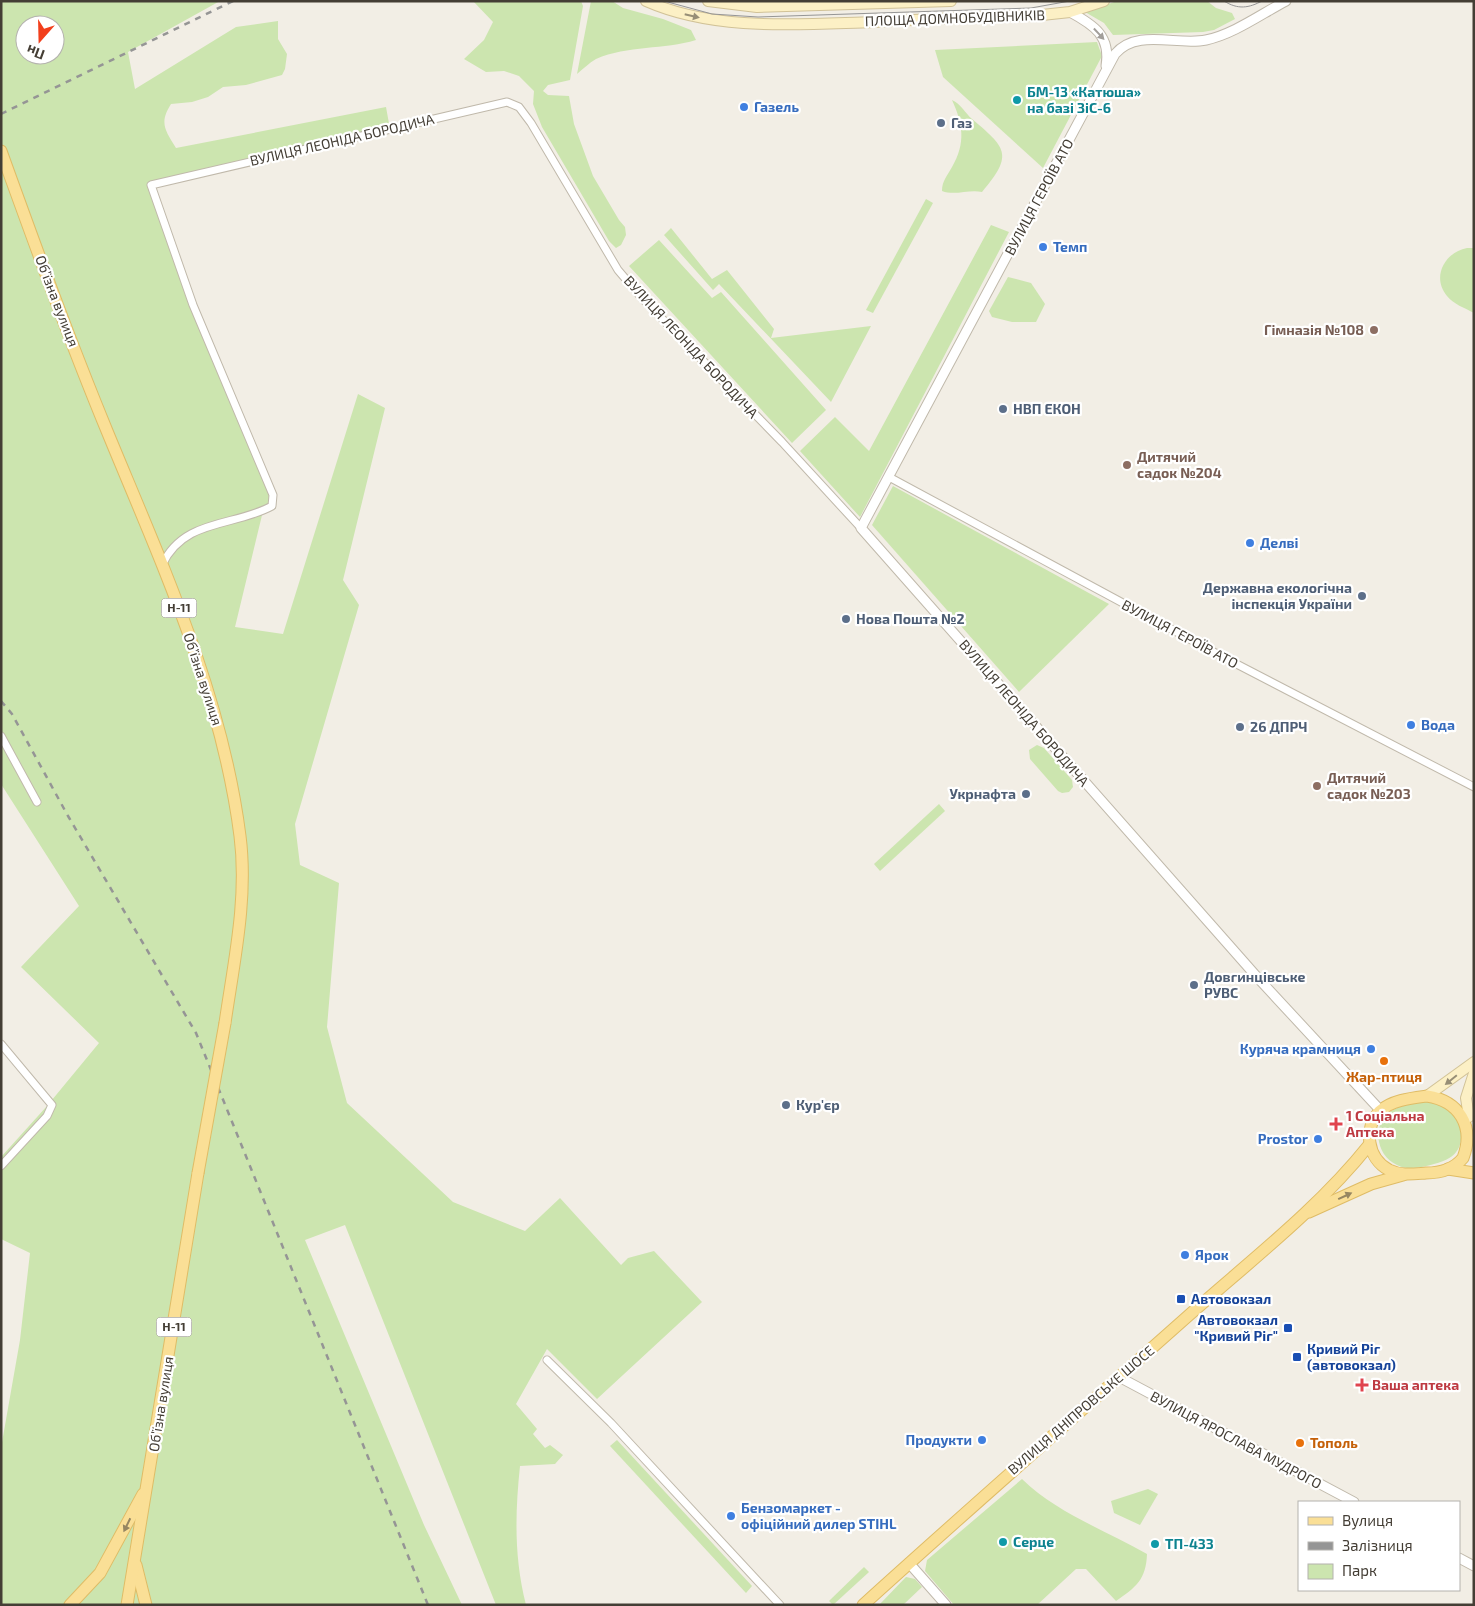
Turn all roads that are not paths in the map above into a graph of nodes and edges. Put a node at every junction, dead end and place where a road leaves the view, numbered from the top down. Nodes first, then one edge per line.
1 (646, 1) edge
2 (708, 1) edge
3 (951, 1) edge
4 (1104, 1) edge
5 (1286, 1) edge
6 (1070, 12) junction
7 (1106, 69) junction
8 (1, 151) edge
9 (889, 477) junction
10 (861, 528) junction
11 (162, 565) junction
12 (1, 736) edge
13 (1474, 787) edge
14 (38, 802) dead end
15 (1, 1044) edge
16 (1474, 1062) edge
17 (1474, 1073) edge
18 (1427, 1096) junction
19 (1381, 1111) junction
20 (1469, 1117) junction
21 (1474, 1135) edge
22 (1369, 1145) junction
23 (1, 1166) edge
24 (1448, 1169) junction
25 (1474, 1173) edge
26 (1404, 1174) junction
27 (1301, 1216) junction
28 (546, 1360) dead end
29 (1119, 1377) junction
30 (149, 1481) junction
31 (1352, 1501) edge
32 (135, 1559) junction
33 (1460, 1559) edge
34 (909, 1563) junction
35 (1474, 1566) edge
36 (70, 1605) edge
37 (127, 1605) edge
38 (146, 1605) edge
39 (780, 1605) edge
40 (863, 1605) edge
41 (946, 1605) edge

1 -> 6 main road, ПЛОЩА ДОМНОБУДІВНИКІВ
2 - 3 main road, ПЛОЩА ДОМНОБУДІВНИКІВ
4 - 6 main road, ПЛОЩА ДОМНОБУДІВНИКІВ
5 - 7 street, ВУЛИЦЯ ГЕРОЇВ АТО
6 -> 7 street
7 - 9 street, ВУЛИЦЯ ГЕРОЇВ АТО
8 - 11 main road, Обʼїзна вулиця / Н-11
9 - 10 street, ВУЛИЦЯ ГЕРОЇВ АТО
9 - 13 street, ВУЛИЦЯ ГЕРОЇВ АТО
10 - 11 street, ВУЛИЦЯ ЛЕОНІДА БОРОДИЧА
10 - 19 street, ВУЛИЦЯ ЛЕОНІДА БОРОДИЧА
11 - 30 main road, Обʼїзна вулиця / Н-11, bridge
12 - 14 street
15 - 23 street
16 -> 18 main road
17 - 20 main road
18 - 19 main road
18 - 20 main road
19 - 22 main road
20 - 21 main road
21 - 24 main road
22 - 26 main road
22 - 27 main road
24 - 25 main road
24 - 26 main road
27 -> 26 main road
27 - 29 main road, ВУЛИЦЯ ДНІПРОВСЬКЕ ШОСЕ
28 - 39 street
29 - 31 street, ВУЛИЦЯ ЯРОСЛАВА МУДРОГО
29 - 34 main road, ВУЛИЦЯ ДНІПРОВСЬКЕ ШОСЕ
30 - 32 main road, Обʼїзна вулиця / Н-11
30 -> 36 main road, Н-11
32 - 37 main road, Обʼїзна вулиця / Н-11
32 - 38 main road
33 - 35 street
34 - 40 main road, ВУЛИЦЯ ДНІПРОВСЬКЕ ШОСЕ
34 - 41 street

